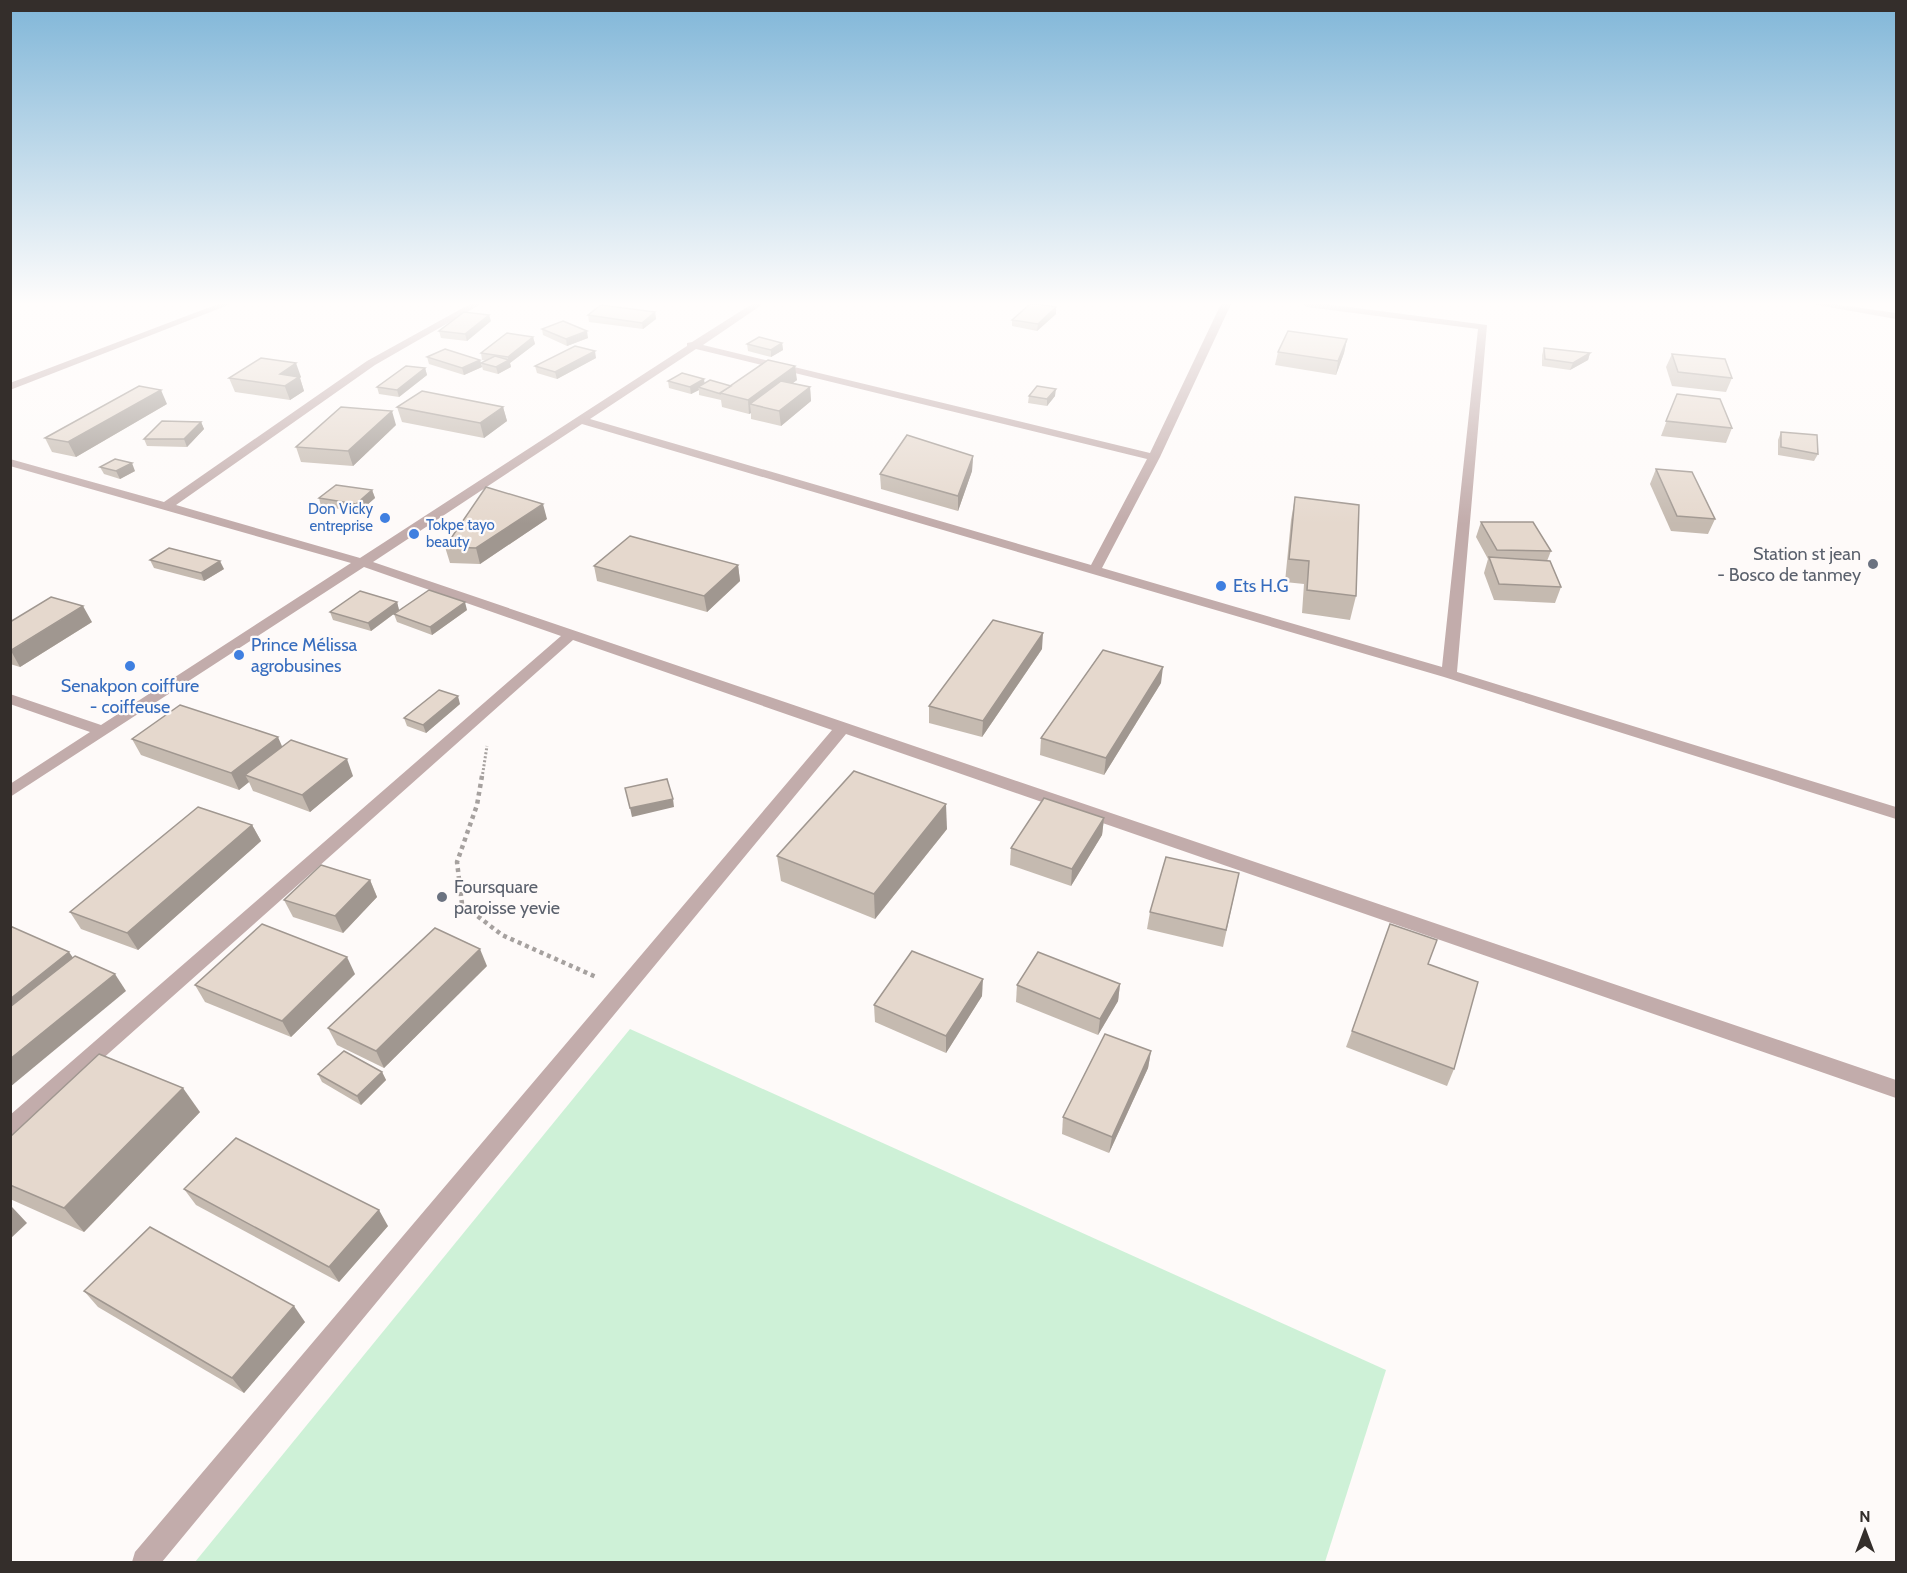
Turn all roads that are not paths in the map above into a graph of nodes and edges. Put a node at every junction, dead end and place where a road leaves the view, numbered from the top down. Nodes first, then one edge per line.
1 (35, 377) edge
2 (350, 377) edge
3 (642, 377) edge
4 (825, 377) edge
5 (1191, 377) edge
6 (1478, 377) edge
7 (10, 387) edge
8 (578, 419) junction
9 (1154, 457) junction
10 (10, 462) edge
11 (166, 506) junction
12 (361, 562) junction
13 (1095, 568) junction
14 (570, 635) junction
15 (1449, 674) junction
16 (10, 699) edge
17 (843, 727) junction
18 (103, 731) junction
19 (10, 792) edge
20 (1896, 813) edge
21 (1896, 1089) edge
22 (10, 1128) edge
23 (145, 1563) edge

1 - 7 street
2 - 11 street
3 - 8 street
4 - 9 street
5 - 9 street
6 - 15 street
8 - 12 street
8 - 13 street
9 - 13 street
10 - 11 street
11 - 12 street
12 - 14 street
12 - 18 street
13 - 15 street
14 - 17 street
14 - 22 street
15 - 20 street
16 - 18 street
17 - 21 street
17 - 23 street
18 - 19 street

